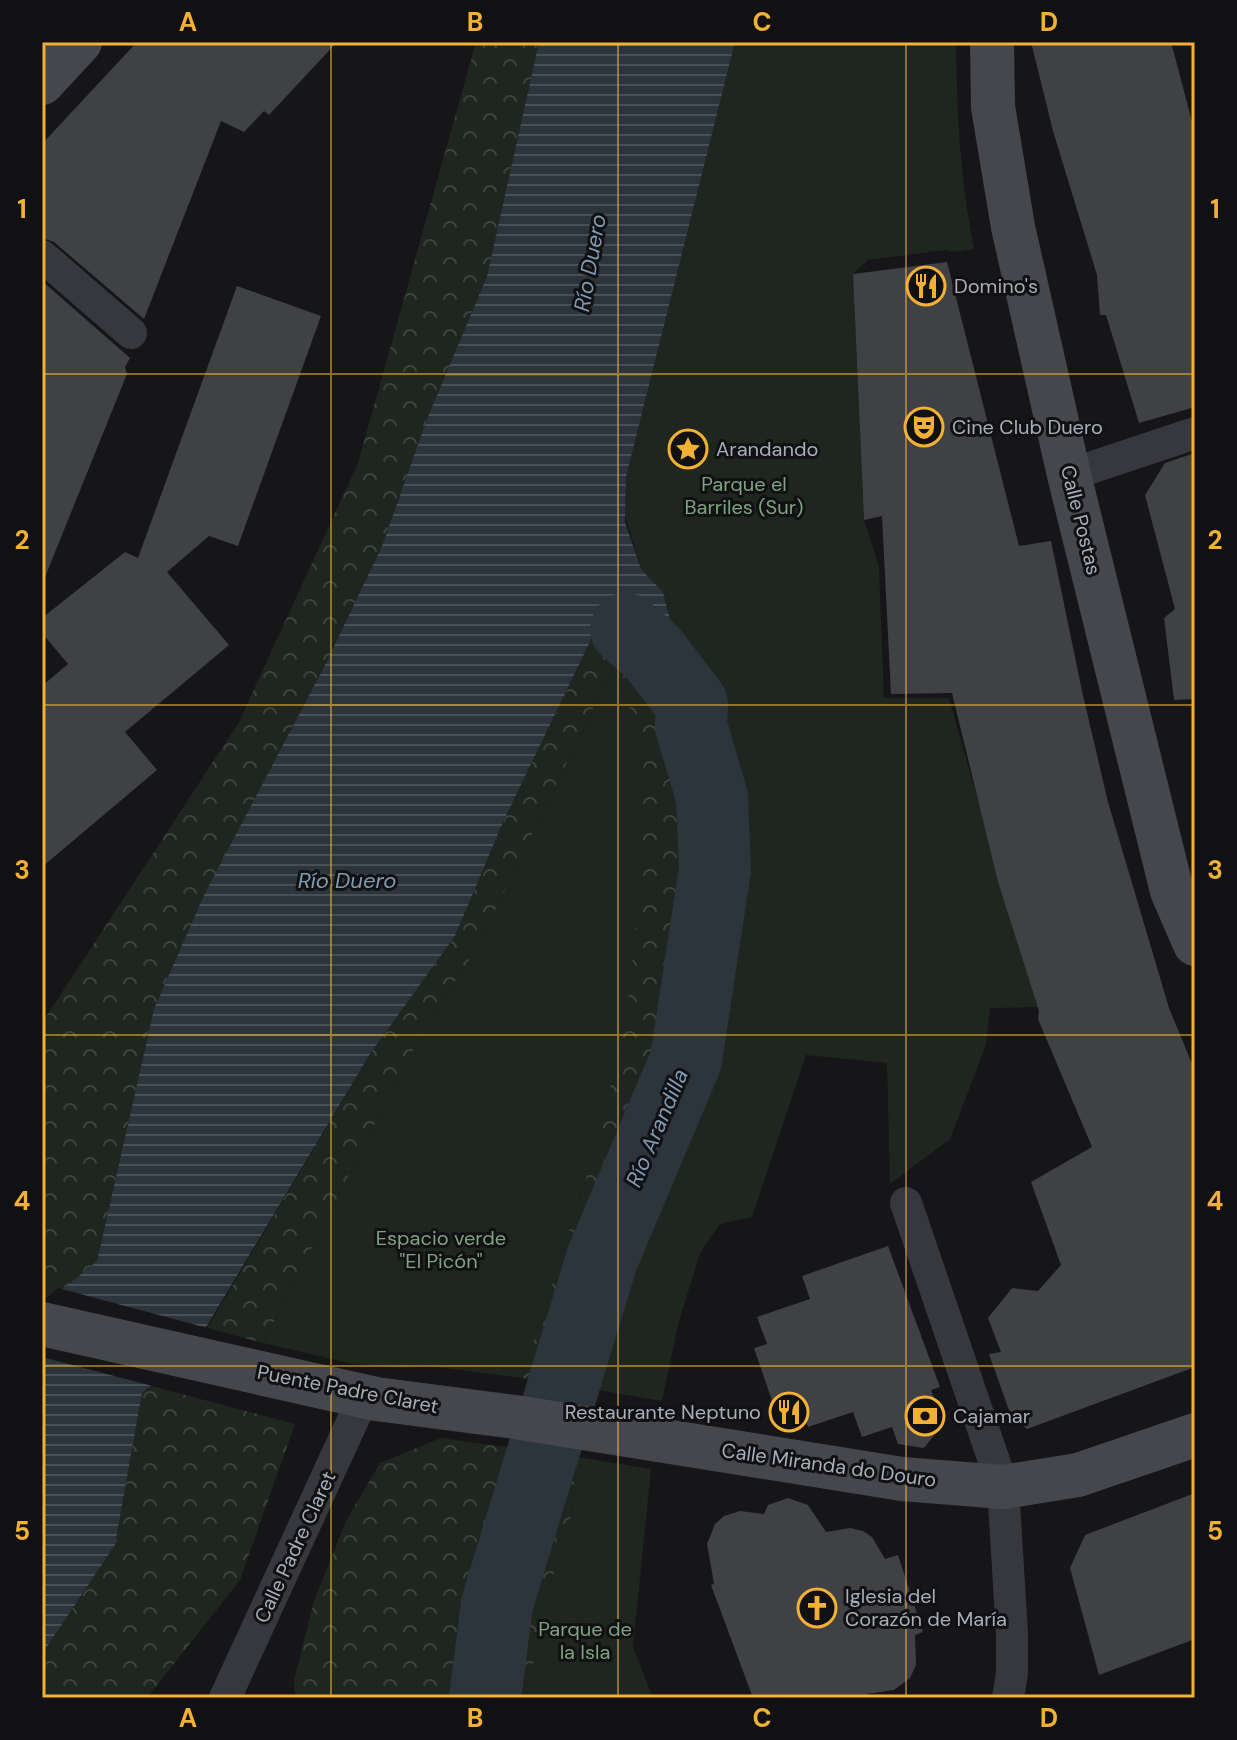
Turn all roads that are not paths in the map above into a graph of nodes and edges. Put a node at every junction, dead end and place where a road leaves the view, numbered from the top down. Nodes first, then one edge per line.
1 (80, 42) edge
2 (992, 42) edge
3 (42, 83) edge
4 (42, 256) edge
5 (131, 333) dead end
6 (1195, 433) edge
7 (1069, 475) junction
8 (1195, 944) edge
9 (906, 1203) dead end
10 (42, 1324) edge
11 (364, 1396) junction
12 (1195, 1435) edge
13 (656, 1440) joint
14 (1003, 1487) junction
15 (225, 1698) edge
16 (1008, 1698) edge

1 - 3 street
2 - 7 street, Calle Postas
4 - 5 street
6 - 7 street
7 - 8 street, Calle Postas
9 - 14 street
10 - 11 street, Puente Padre Claret
11 - 13 street, Puente Padre Claret
11 - 15 street, Calle Padre Claret
12 - 14 street, Calle Miranda do Douro
13 - 14 street, Calle Miranda do Douro
14 - 16 street

